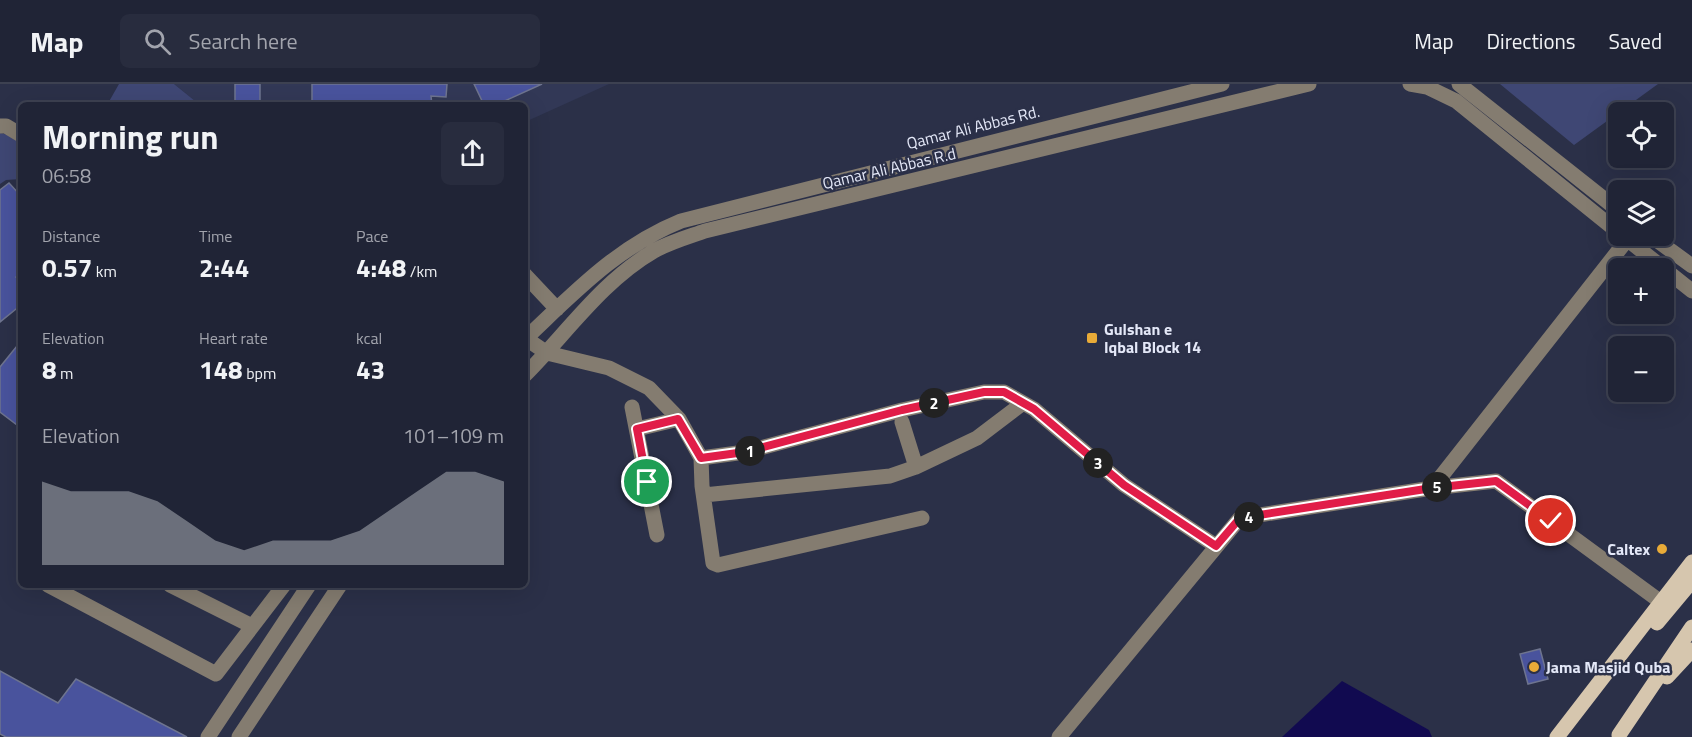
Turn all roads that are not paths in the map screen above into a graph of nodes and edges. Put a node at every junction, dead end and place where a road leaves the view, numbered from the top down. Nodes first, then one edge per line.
1 (1222, 84) edge
2 (1309, 84) edge
3 (1410, 84) edge
4 (1459, 84) edge
5 (0, 126) edge
6 (18, 133) edge
7 (1608, 202) edge
8 (1608, 222) edge
9 (1617, 246) edge
10 (1637, 246) edge
11 (1665, 246) edge
12 (1692, 266) edge
13 (528, 278) edge
14 (1692, 291) edge
15 (557, 309) junction
16 (528, 336) edge
17 (528, 341) edge
18 (547, 353) junction
19 (528, 372) edge
20 (1023, 403) junction
21 (632, 407) dead end
22 (678, 419) junction
23 (902, 422) dead end
24 (637, 429) junction
25 (701, 458) junction
26 (916, 467) junction
27 (1432, 488) junction
28 (704, 495) junction
29 (922, 518) dead end
30 (657, 535) dead end
31 (1216, 546) junction
32 (1692, 562) edge
33 (1692, 581) edge
34 (54, 588) edge
35 (176, 588) edge
36 (282, 588) edge
37 (307, 588) edge
38 (338, 588) edge
39 (1661, 602) junction
40 (252, 626) junction
41 (1692, 627) edge
42 (278, 633) junction
43 (298, 644) junction
44 (1692, 650) edge
45 (1582, 705) junction
46 (1618, 736) edge
47 (208, 737) edge
48 (239, 737) edge
49 (1059, 737) edge
50 (1557, 737) edge

1 - 15 street, Qamar Ali Abbas Rd.
2 - 18 street, Qamar Ali Abbas R.d
3 - 8 street
4 - 7 street
5 - 6 street
9 - 27 street
10 - 14 street
11 - 12 street
13 - 15 street
15 - 16 street, Qamar Ali Abbas Rd.
17 - 18 street
18 - 19 street, Qamar Ali Abbas R.d
18 - 22 street
20 - 25 street
20 - 26 street
20 - 31 street
21 - 24 street
22 - 24 street
22 - 25 street
23 - 26 street
24 - 30 street
25 - 28 street
26 - 28 street
27 - 31 street
27 - 39 street
28 - 29 street
31 - 49 street
32 - 39 main road
33 - 45 main road
34 - 40 street
35 - 40 street
36 - 40 street
37 - 42 street
38 - 43 street
39 - 45 main road
41 - 46 main road
42 - 43 street
42 - 47 street
43 - 48 street
44 - 46 main road
45 - 50 main road

